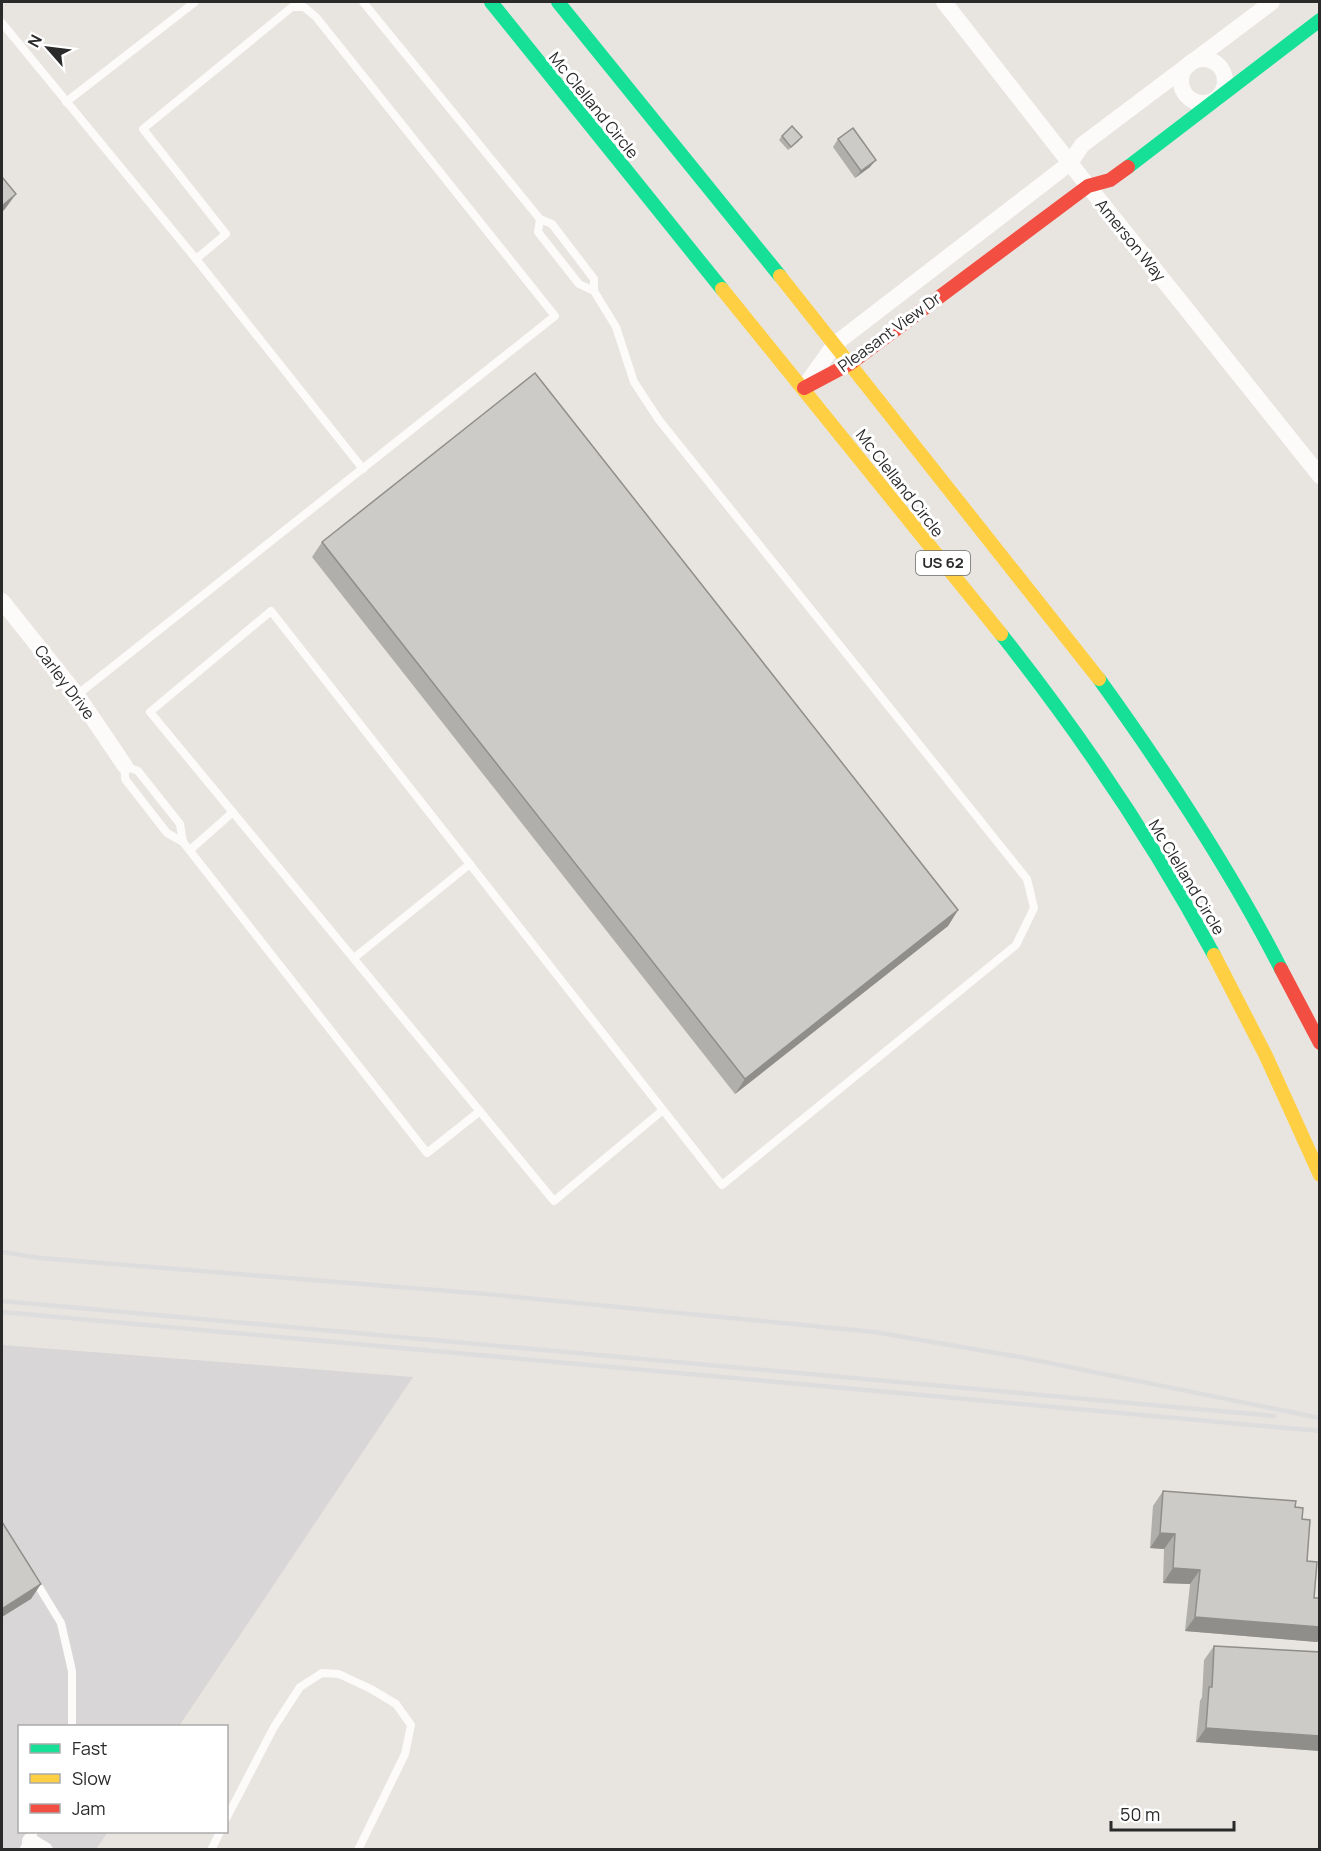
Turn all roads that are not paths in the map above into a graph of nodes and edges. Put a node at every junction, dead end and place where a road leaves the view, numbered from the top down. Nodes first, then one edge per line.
1 (195, 2) edge
2 (363, 2) edge
3 (491, 2) edge
4 (558, 2) edge
5 (944, 2) edge
6 (1272, 2) edge
7 (1320, 20) edge
8 (2, 23) edge
9 (1189, 64) junction
10 (1217, 98) junction
11 (66, 102) junction
12 (1070, 163) junction
13 (1088, 186) junction
14 (540, 219) junction
15 (196, 259) junction
16 (594, 291) junction
17 (835, 344) junction
18 (851, 363) junction
19 (804, 388) junction
20 (363, 469) junction
21 (1320, 476) edge
22 (2, 601) edge
23 (77, 695) junction
24 (125, 766) junction
25 (233, 813) junction
26 (183, 842) junction
27 (190, 849) junction
28 (470, 864) junction
29 (354, 958) junction
30 (1320, 1043) edge
31 (663, 1110) junction
32 (480, 1111) junction
33 (1320, 1175) edge
34 (26, 1564) edge
35 (72, 1725) edge
36 (228, 1816) edge
37 (220, 1833) edge
38 (29, 1841) edge
39 (45, 1850) edge
40 (211, 1850) edge
41 (358, 1850) edge

1 - 11 lane
2 - 14 lane
3 - 19 main road, Mc Clelland Circle / US 62
4 - 17 main road, Mc Clelland Circle / US 62
5 - 12 street, Amerson Way
6 - 9 street, Pleasant View Dr
7 - 10 main road, Pleasant View Dr
8 - 11 lane
9 - 10 street
9 - 10 street
9 - 12 street, Pleasant View Dr
10 - 13 main road, Pleasant View Dr
11 - 15 lane
12 - 13 street, Amerson Way
12 - 17 street, Pleasant View Dr
13 - 18 main road, Pleasant View Dr
13 - 21 street, Amerson Way
14 - 16 lane
14 - 16 lane
15 - 20 lane
15 - 20 lane
16 - 31 lane
17 - 18 main road, Mc Clelland Circle / US 62
17 - 19 street, Pleasant View Dr
18 - 19 main road, Pleasant View Dr
18 - 30 main road, Mc Clelland Circle / US 62
19 - 33 main road, Mc Clelland Circle / US 62
20 - 23 lane
22 - 23 street, Carley Drive
23 - 24 street, Carley Drive
24 - 26 lane
24 - 26 lane
25 - 27 lane
25 - 28 lane
25 - 29 lane
26 - 27 lane
27 - 32 lane
28 - 29 lane
28 - 31 lane
29 - 32 lane
31 - 32 lane
34 - 35 lane
36 - 41 lane
37 - 40 lane
38 - 39 street

